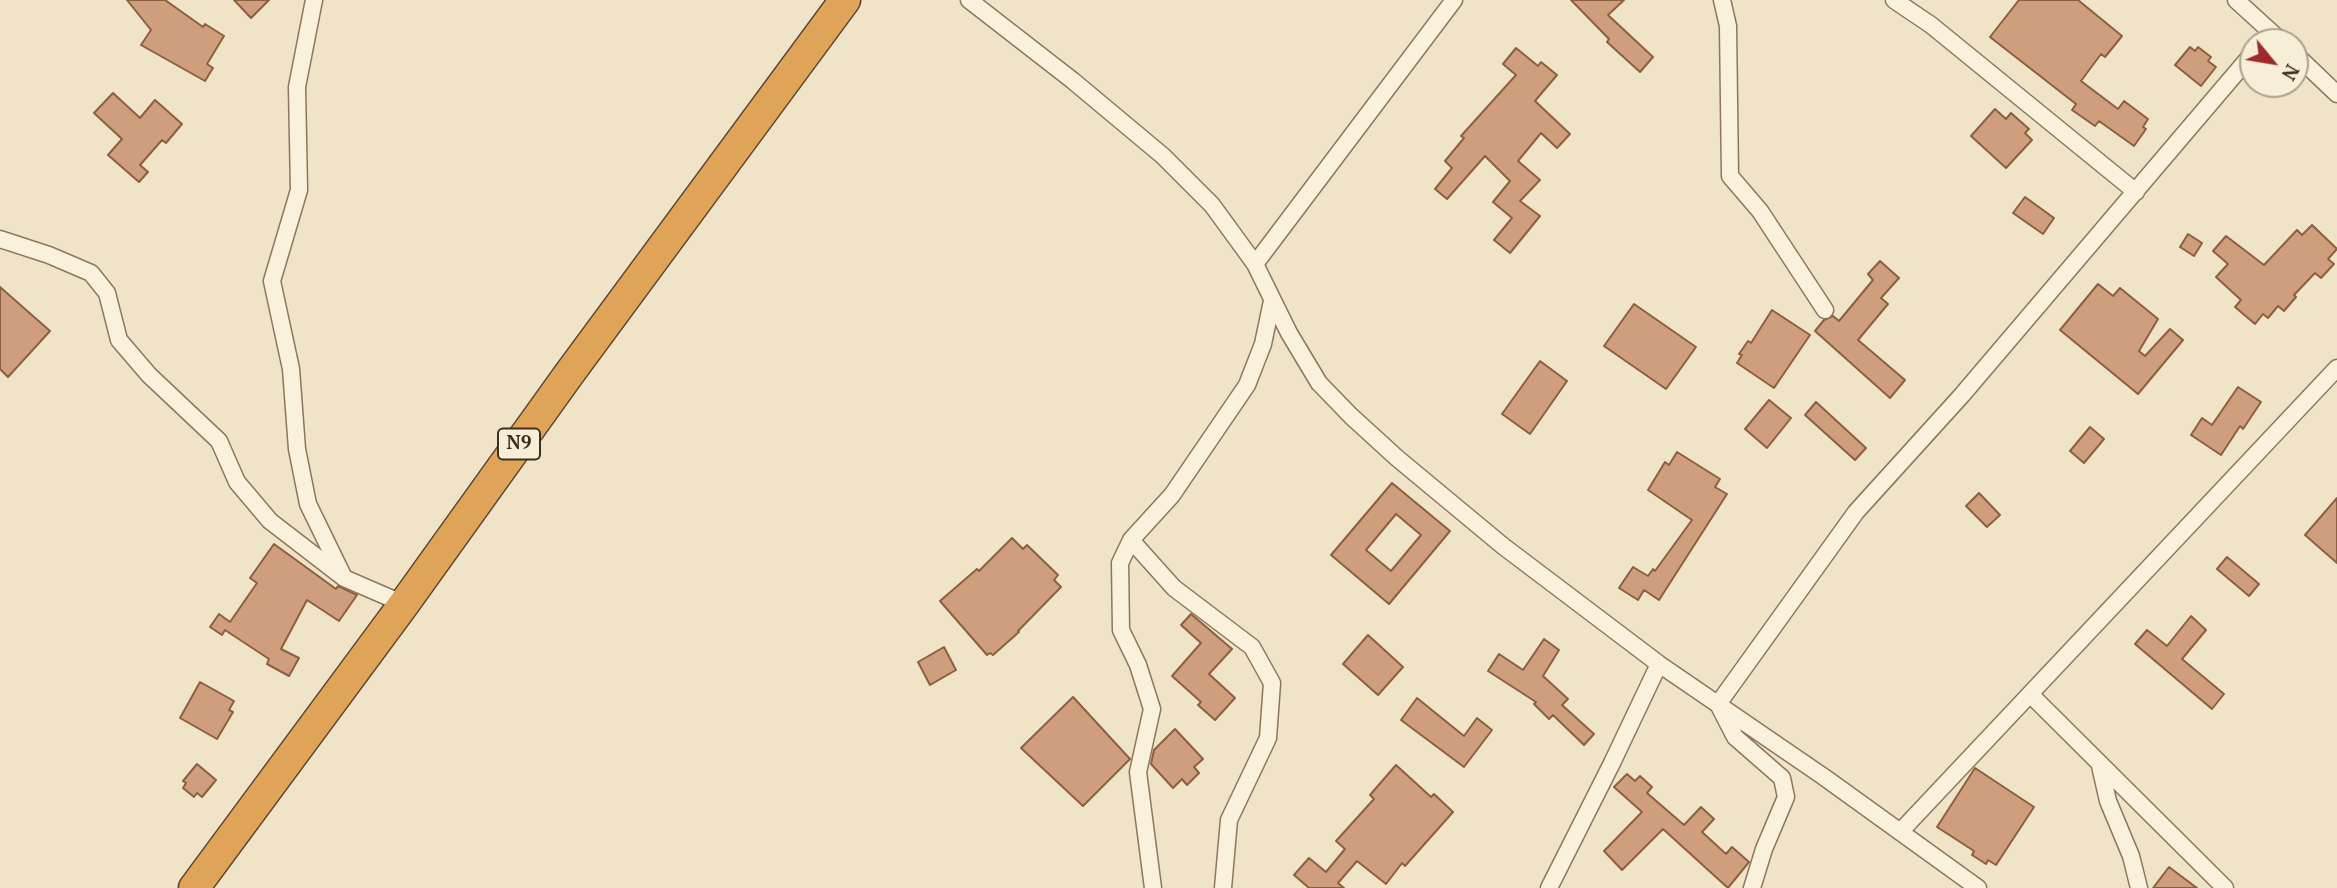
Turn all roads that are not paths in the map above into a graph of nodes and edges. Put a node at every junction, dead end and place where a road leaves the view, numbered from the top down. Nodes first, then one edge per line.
1 (314, 0) edge
2 (845, 0) edge
3 (970, 0) edge
4 (1454, 0) edge
5 (1722, 0) edge
6 (1894, 0) edge
7 (2236, 0) edge
8 (2263, 28) edge
9 (2309, 67) edge
10 (2239, 70) edge
11 (2337, 94) edge
12 (2136, 192) junction
13 (0, 239) edge
14 (1255, 264) junction
15 (1272, 301) junction
16 (1825, 310) dead end
17 (2337, 368) edge
18 (1131, 540) junction
19 (344, 578) junction
20 (404, 604) junction
21 (1659, 664) junction
22 (2030, 694) junction
23 (1718, 704) junction
24 (2100, 766) junction
25 (1900, 832) junction
26 (194, 888) edge
27 (1153, 888) edge
28 (1223, 888) edge
29 (1549, 888) edge
30 (1752, 888) edge
31 (1978, 888) edge
32 (2139, 888) edge
33 (2225, 888) edge

1 - 19 street
2 - 20 highway, N9
3 - 14 street
4 - 14 street
5 - 16 street
6 - 12 street
7 - 8 street
9 - 11 street
10 - 12 street
12 - 23 street
13 - 19 street
14 - 15 street
15 - 18 street
15 - 21 street
17 - 22 street
18 - 27 street
18 - 28 street
19 - 20 street
20 - 26 highway, N9
21 - 23 street
21 - 29 street
22 - 24 street
22 - 25 street
23 - 25 street
23 - 30 street
24 - 32 street
24 - 33 street
25 - 31 street

